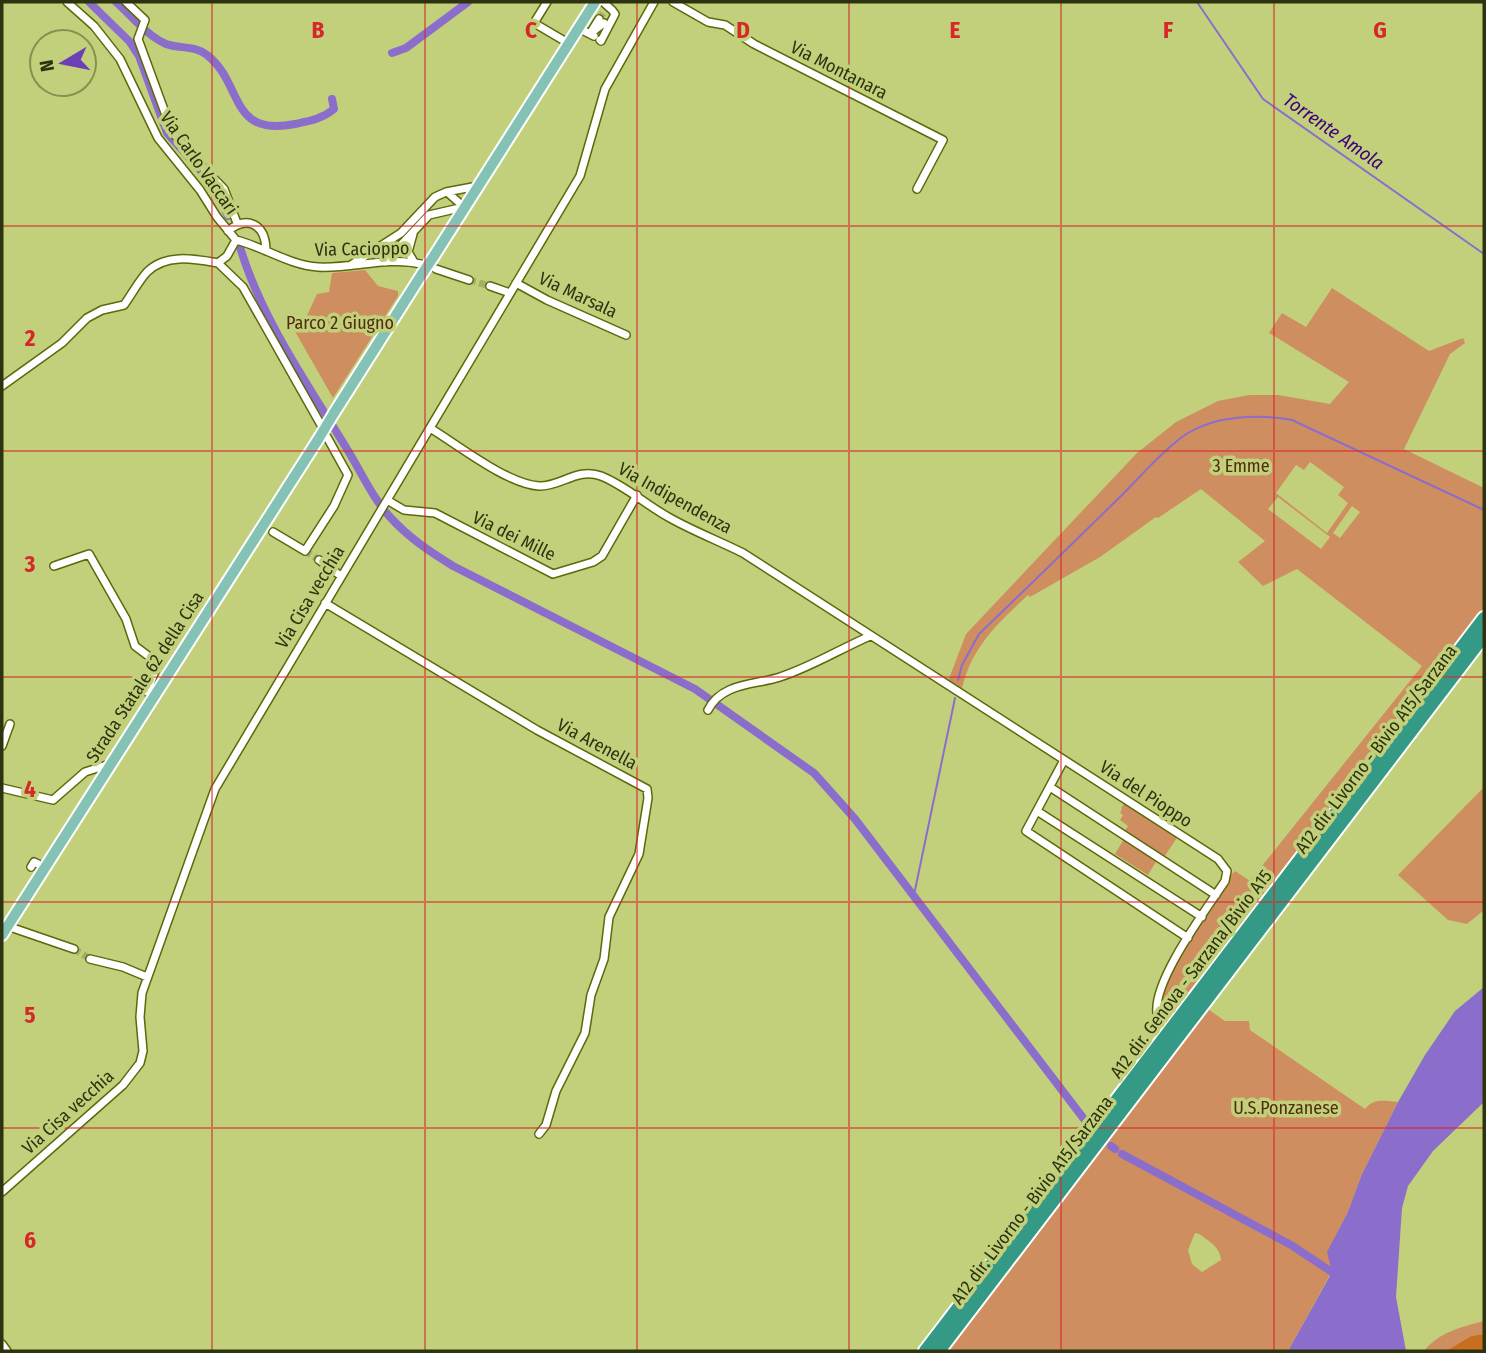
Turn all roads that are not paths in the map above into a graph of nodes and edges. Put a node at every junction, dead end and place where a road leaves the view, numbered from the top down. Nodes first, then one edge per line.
1 (67, 2) edge
2 (126, 2) edge
3 (547, 2) edge
4 (596, 2) edge
5 (654, 2) edge
6 (673, 2) edge
7 (607, 13) edge
8 (578, 28) junction
9 (594, 36) junction
10 (568, 43) junction
11 (478, 186) junction
12 (917, 189) dead end
13 (446, 192) junction
14 (464, 207) junction
15 (442, 212) junction
16 (237, 223) junction
17 (452, 227) junction
18 (228, 231) junction
19 (414, 231) junction
20 (236, 240) junction
21 (381, 245) junction
22 (266, 249) junction
23 (385, 262) junction
24 (218, 263) junction
25 (350, 266) junction
26 (419, 267) junction
27 (436, 269) dead end
28 (469, 280) tunnel mouth
29 (516, 283) junction
30 (490, 286) tunnel mouth
31 (510, 293) junction
32 (626, 335) dead end
33 (2, 386) edge
34 (321, 425) dead end
35 (430, 428) junction
36 (323, 438) junction
37 (637, 495) junction
38 (386, 502) junction
39 (273, 532) dead end
40 (318, 560) tunnel mouth
41 (54, 566) dead end
42 (341, 576) junction
43 (325, 603) junction
44 (1484, 618) edge
45 (870, 636) junction
46 (1484, 636) edge
47 (892, 650) joint
48 (154, 695) junction
49 (711, 705) dead end
50 (10, 724) dead end
51 (2, 746) edge
52 (1064, 760) junction
53 (110, 764) junction
54 (1050, 787) junction
55 (2, 788) edge
56 (1037, 811) junction
57 (1216, 895) junction
58 (1202, 917) junction
59 (4, 931) edge
60 (1188, 938) junction
61 (74, 949) tunnel mouth
62 (90, 959) tunnel mouth
63 (147, 977) junction
64 (1170, 1027) dead end
65 (539, 1134) dead end
66 (2, 1192) edge
67 (2, 1344) edge
68 (7, 1351) edge
69 (925, 1351) edge
70 (939, 1351) edge

1 - 18 street, Via Carlo Vaccari
2 - 16 street
3 - 10 street
4 - 8 main road
5 - 29 street, Via Cisa vecchia
6 - 12 street, Via Montanara
7 - 9 street
7 - 9 street
8 - 9 street
8 - 10 main road
10 - 11 main road
11 - 13 street
11 - 14 main road
13 - 14 street
13 - 21 street
14 - 15 street
14 - 17 main road
15 - 17 street
15 - 19 street
16 - 18 street
16 - 22 street
17 - 26 main road, bridge
18 - 20 street, Via Carlo Vaccari
19 - 23 street
19 - 26 street
20 - 22 street, Via Cacioppo
20 - 24 street
21 - 23 street
21 - 25 street
22 - 25 street, Via Cacioppo
23 - 25 street, Via Cacioppo
23 - 26 street, Via Cacioppo
24 - 33 street
24 - 34 street
26 - 36 main road, Strada Statale 62 della Cisa, bridge
27 - 28 street
29 - 31 street, Via Cisa vecchia
29 - 32 street, Via Marsala
30 - 31 street
31 - 35 street, Via Cisa vecchia
35 - 37 street, Via Indipendenza
35 - 38 street, Via Cisa vecchia
36 - 39 street
36 - 48 main road, Strada Statale 62 della Cisa
37 - 38 street, Via dei Mille
37 - 45 street, Via Indipendenza
38 - 42 street, Via Cisa vecchia
40 - 42 street
41 - 48 street
42 - 43 street, Via Cisa vecchia
43 - 63 street, Via Cisa vecchia
43 - 65 street, Via Arenella
44 - 69 highway, A12 dir. Genova - Sarzana/Bivio A15
45 - 47 street, Via Indipendenza
45 - 49 street
46 - 70 highway, A12 dir. Livorno - Bivio A15/Sarzana
47 - 52 street, Via del Pioppo
48 - 53 main road, Strada Statale 62 della Cisa
50 - 51 street
52 - 54 street
52 - 57 street, Via del Pioppo
53 - 55 street
53 - 59 main road, Strada Statale 62 della Cisa
54 - 56 street
54 - 57 street
56 - 58 street
56 - 60 street
57 - 58 street, Via del Pioppo
58 - 60 street, Via del Pioppo
59 - 61 street
60 - 64 street, Via del Pioppo
62 - 63 street
63 - 66 street, Via Cisa vecchia
67 - 68 street

